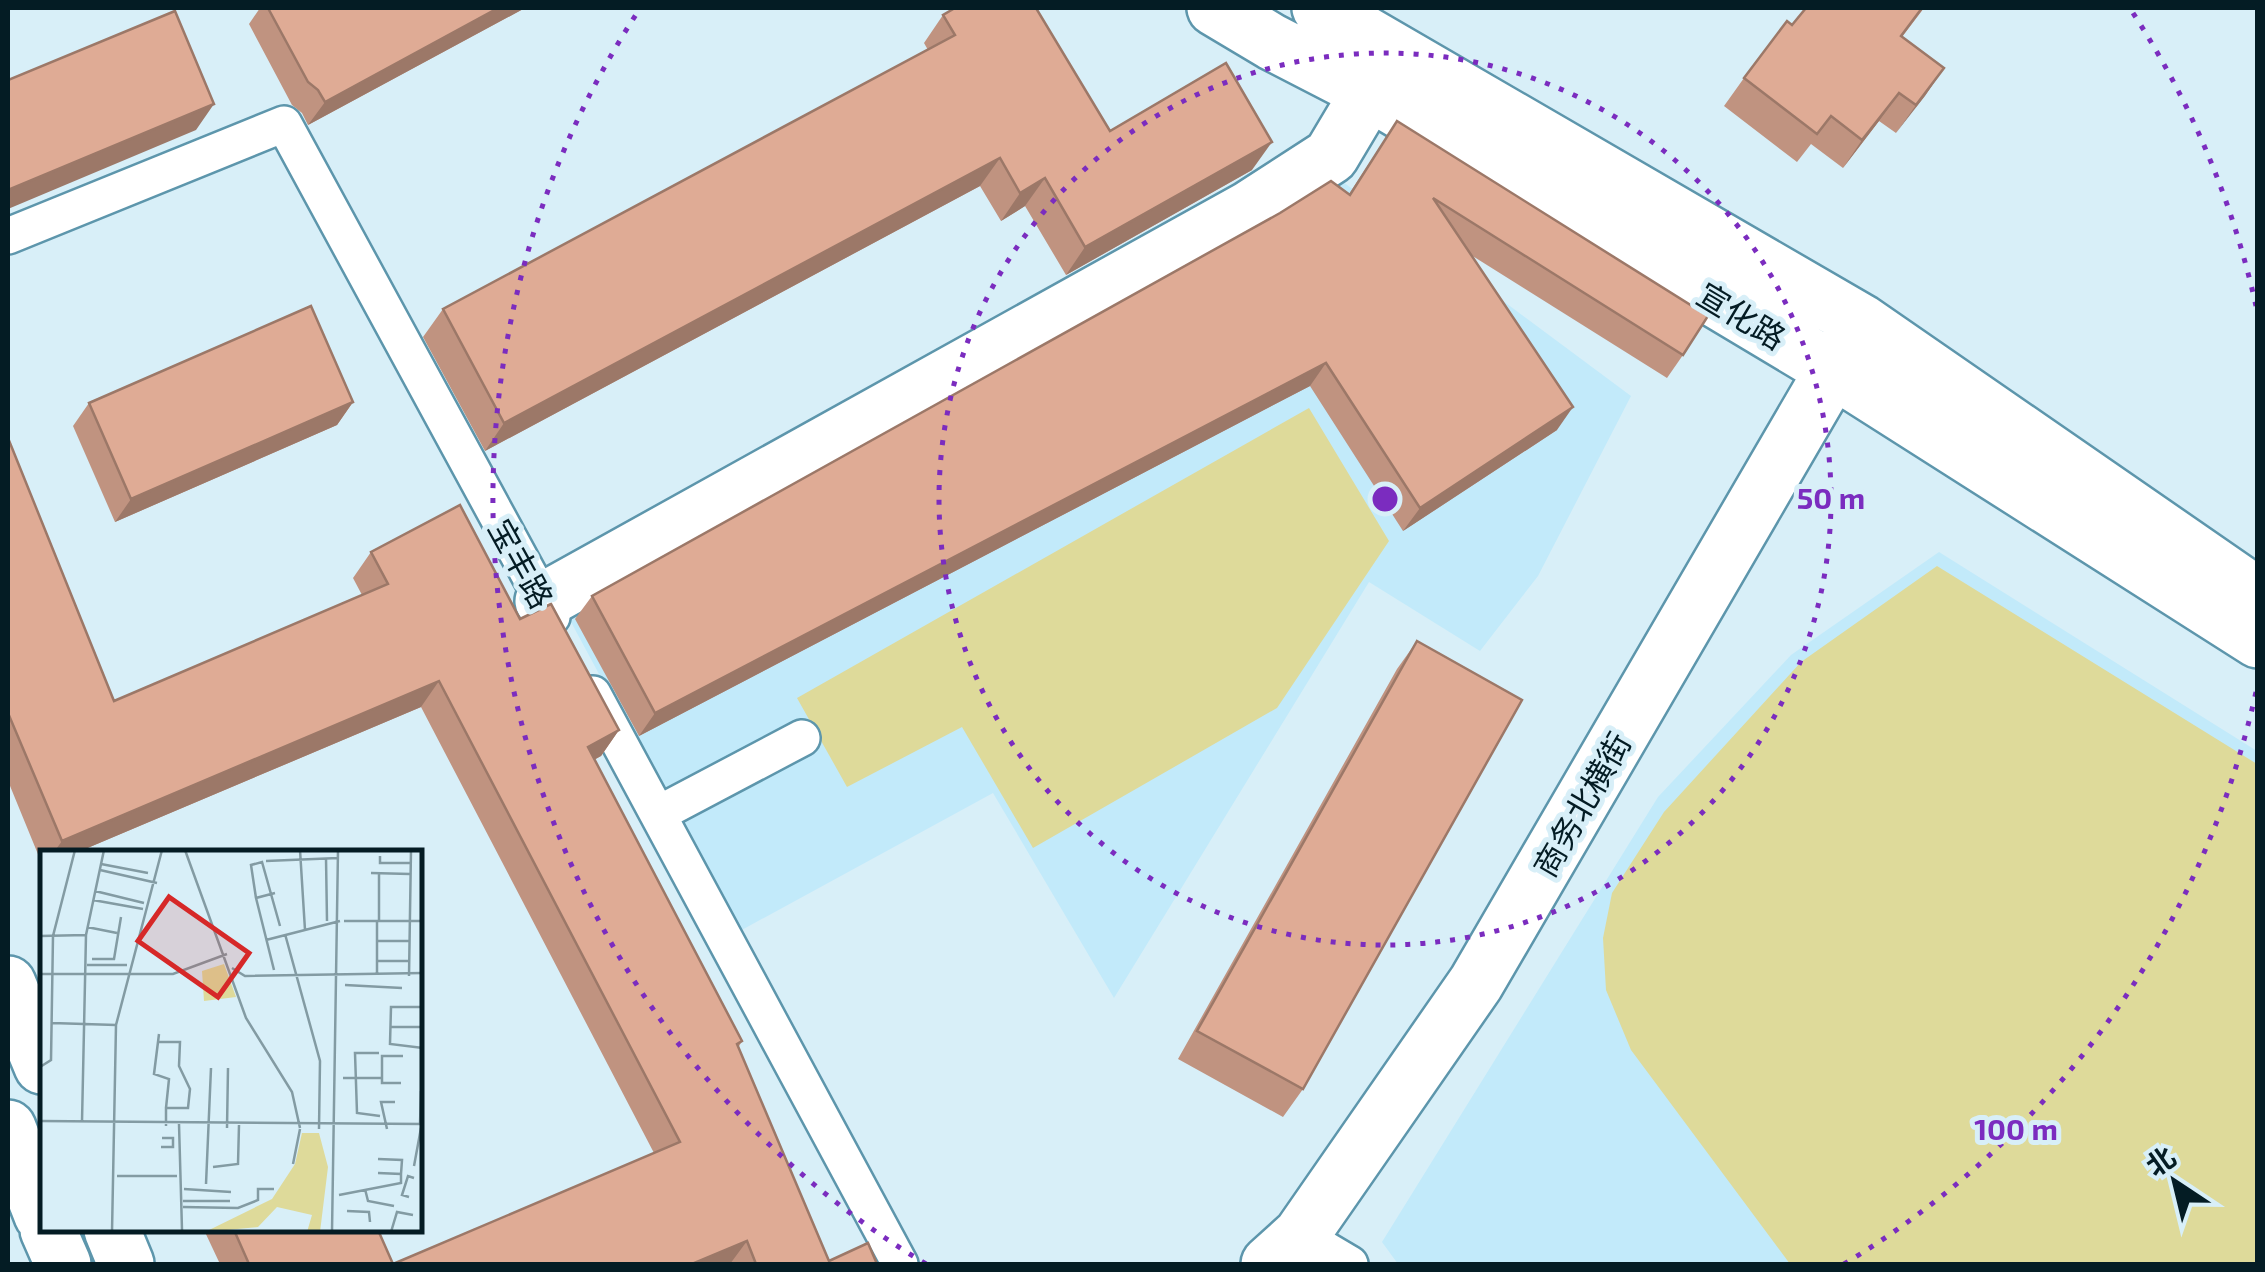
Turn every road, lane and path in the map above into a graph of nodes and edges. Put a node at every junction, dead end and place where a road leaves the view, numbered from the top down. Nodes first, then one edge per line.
1 (1215, 8) edge
2 (1320, 8) edge
3 (1382, 71) junction
4 (8, 236) edge
5 (1861, 322) junction
6 (1835, 370) junction
7 (2145, 518) junction
8 (2258, 546) edge
9 (543, 601) junction
10 (2240, 606) edge
11 (2258, 640) edge
12 (802, 738) dead end
13 (658, 814) junction
14 (8, 989) edge
15 (40, 1061) edge
16 (8, 1128) edge
17 (35, 1205) edge
18 (47, 1232) edge
19 (113, 1232) edge
20 (1285, 1250) edge
21 (62, 1264) edge
22 (126, 1264) edge
23 (900, 1264) edge
24 (1350, 1264) edge

1 - 3 main road, 宣化路
2 - 3 main road, 宣化路
3 - 5 main road, 宣化路
3 - 6 main road, 宣化路
3 - 9 main road
4 - 9 lane, 宝丰路
5 - 6 main road, 商务北横街
5 - 7 main road, 宣化路
6 - 10 main road, 宣化路
6 - 20 main road, 商务北横街
7 - 8 main road
7 - 10 main road, 宣化路
9 - 13 lane, 宝丰路
10 - 11 main road, 宣化路
12 - 13 lane
13 - 23 lane, 宝丰路
14 - 15 main road
16 - 17 main road
18 - 21 main road
19 - 22 main road
20 - 24 lane

